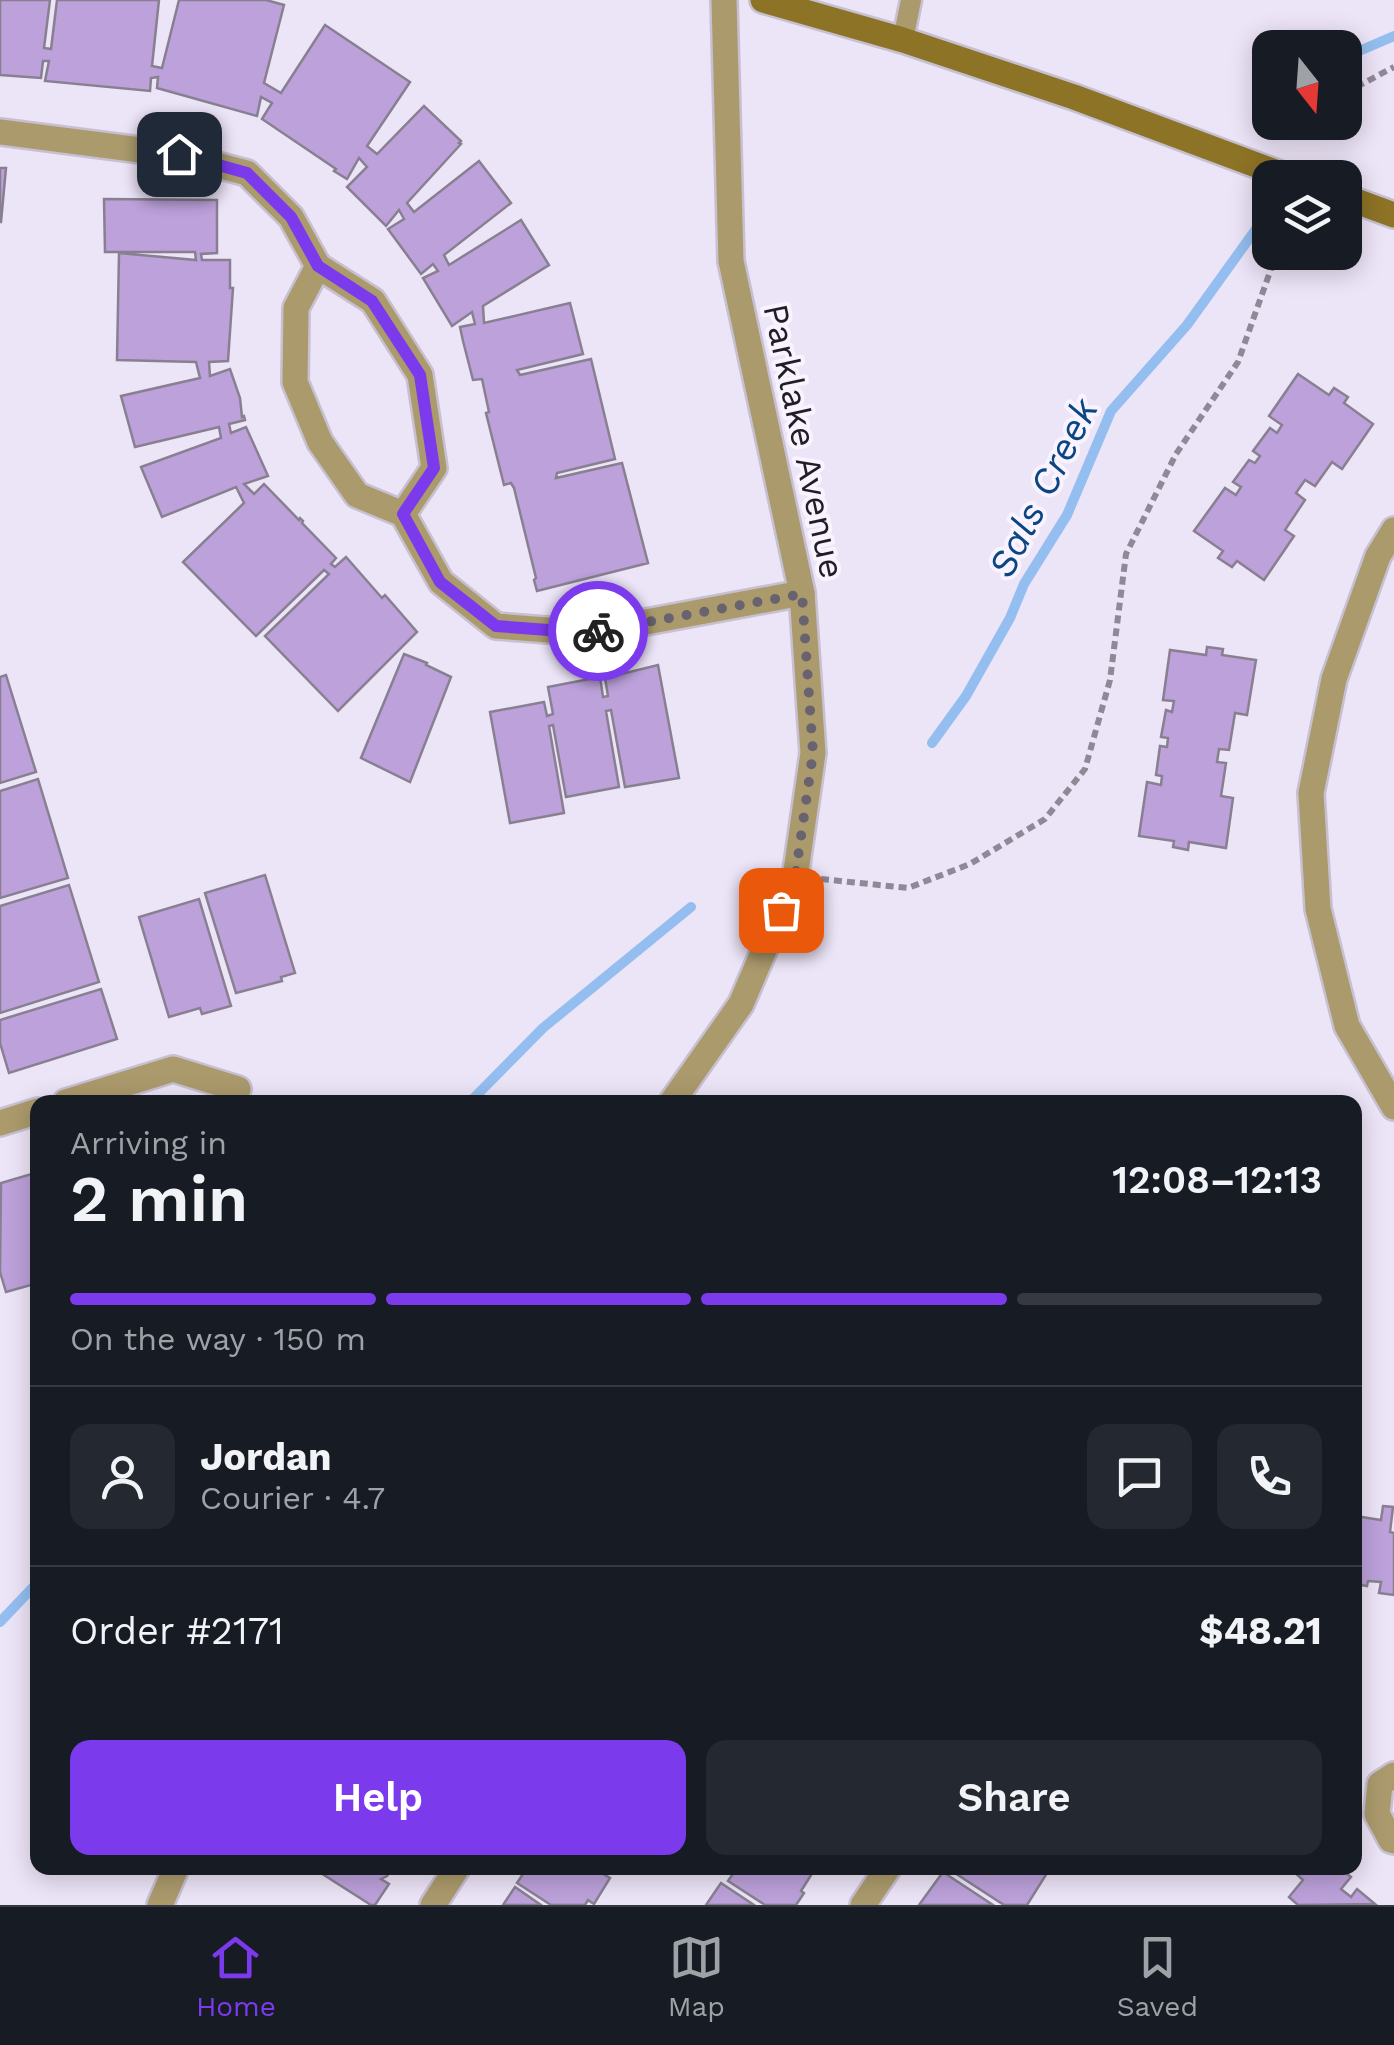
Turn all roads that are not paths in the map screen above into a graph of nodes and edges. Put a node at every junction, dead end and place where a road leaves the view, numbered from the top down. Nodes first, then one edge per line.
1 (724, 0) edge
2 (763, 0) edge
3 (911, 0) edge
4 (903, 40) junction
5 (0, 132) edge
6 (1252, 163) edge
7 (1362, 204) edge
8 (1394, 216) edge
9 (318, 266) junction
10 (403, 514) junction
11 (1394, 530) edge
12 (802, 594) junction
13 (238, 1089) dead end
14 (89, 1095) edge
15 (677, 1095) edge
16 (1394, 1106) edge
17 (30, 1114) edge
18 (0, 1123) edge
19 (1394, 1775) edge
20 (1394, 1842) edge
21 (173, 1875) edge
22 (452, 1875) edge
23 (883, 1875) edge
24 (160, 1905) edge
25 (433, 1905) edge
26 (863, 1905) edge

1 - 12 street, Parklake Avenue
2 - 4 main road
3 - 4 lane
4 - 6 main road
5 - 9 street
7 - 8 main road
9 - 10 street
9 - 10 street
10 - 12 street
11 - 16 street
12 - 15 street, Parklake Avenue
13 - 14 street
17 - 18 street
19 - 20 street
21 - 24 street
22 - 25 street
23 - 26 street

